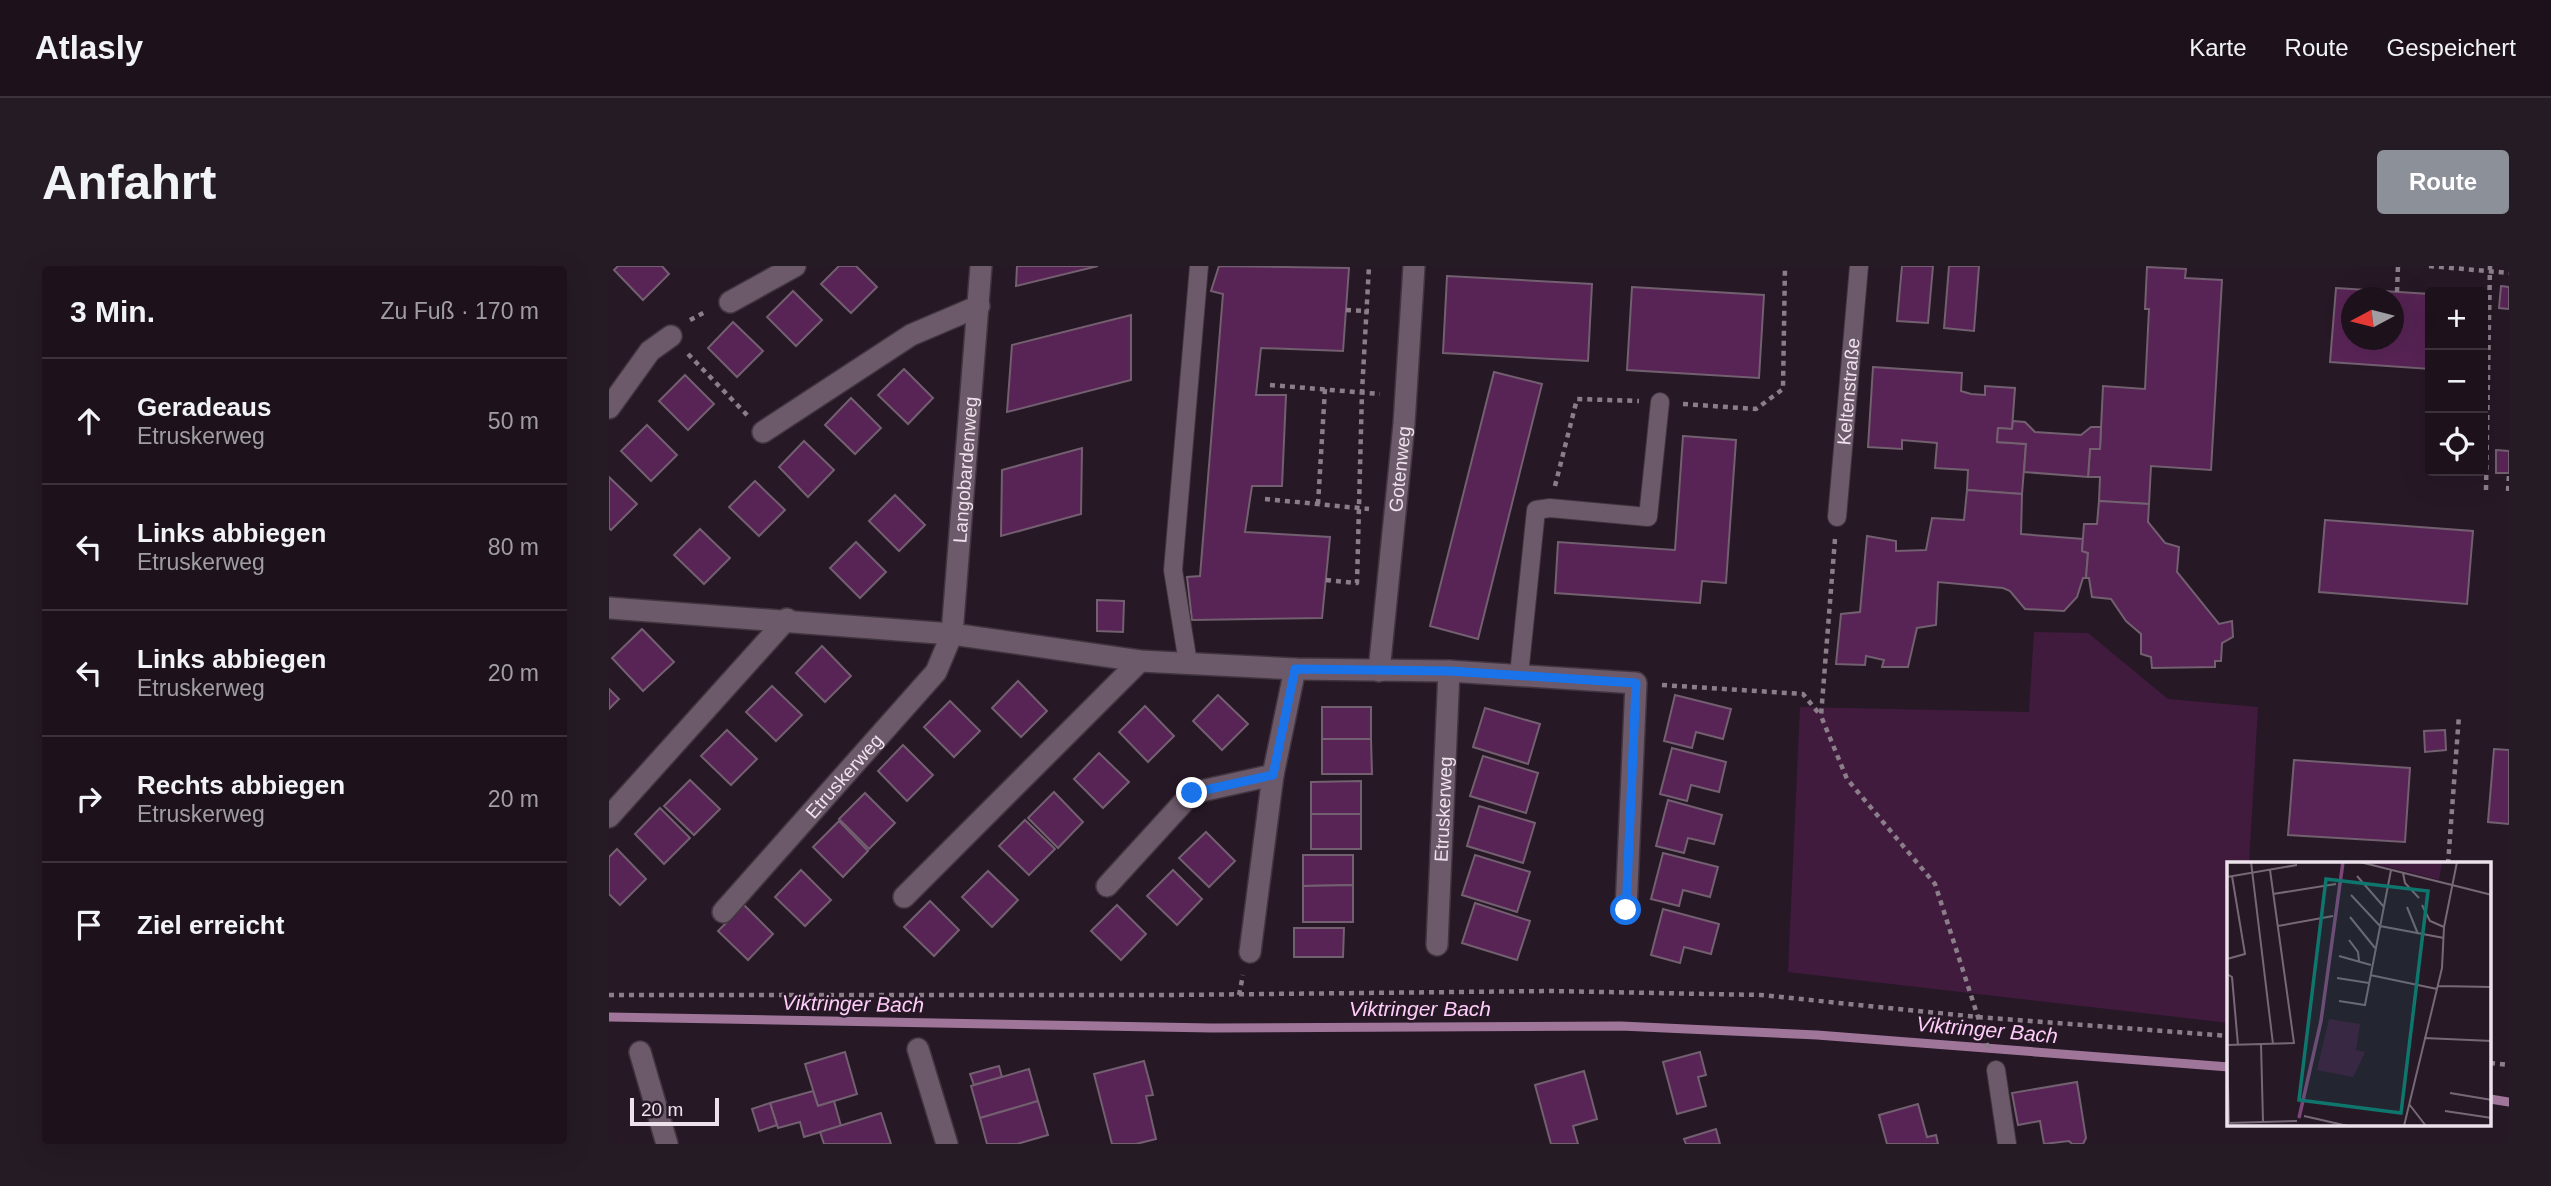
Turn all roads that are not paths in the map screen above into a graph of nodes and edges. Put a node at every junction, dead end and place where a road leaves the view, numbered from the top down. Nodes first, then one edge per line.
1 (795, 266) edge
2 (981, 266) edge
3 (1199, 266) edge
4 (1414, 266) edge
5 (1859, 266) edge
6 (730, 302) road end
7 (978, 306) junction
8 (671, 336) road end
9 (1660, 402) road end
10 (609, 408) edge
11 (762, 432) road end
12 (1837, 517) road end
13 (609, 608) edge
14 (786, 619) junction
15 (952, 634) junction
16 (1140, 661) junction
17 (1188, 663) junction
18 (1295, 669) junction
19 (1379, 671) junction
20 (1449, 671) junction
21 (1519, 675) junction
22 (1273, 775) junction
23 (609, 817) edge
24 (1107, 886) dead end
25 (904, 897) dead end
26 (1626, 910) dead end
27 (723, 912) dead end
28 (1437, 945) dead end
29 (1250, 951) dead end
30 (918, 1049) dead end
31 (640, 1052) dead end
32 (1996, 1070) road end
33 (667, 1144) edge
34 (947, 1144) edge
35 (2007, 1144) edge

1 - 6 street
2 - 7 street, Langobardenweg
3 - 17 lane
4 - 19 street, Gotenweg
5 - 12 lane, Keltenstraße
7 - 11 street
7 - 15 street, Langobardenweg
8 - 10 street
9 - 21 lane
13 - 14 street
14 - 15 street
14 - 23 street
15 - 16 street
15 - 27 street, Etruskerweg
16 - 17 street
16 - 25 street
17 - 18 street
18 - 19 street
18 - 22 street
19 - 20 street
20 - 21 street
20 - 28 street, Etruskerweg
21 - 26 street
22 - 24 street
22 - 29 street
30 - 34 street
31 - 33 street
32 - 35 lane

